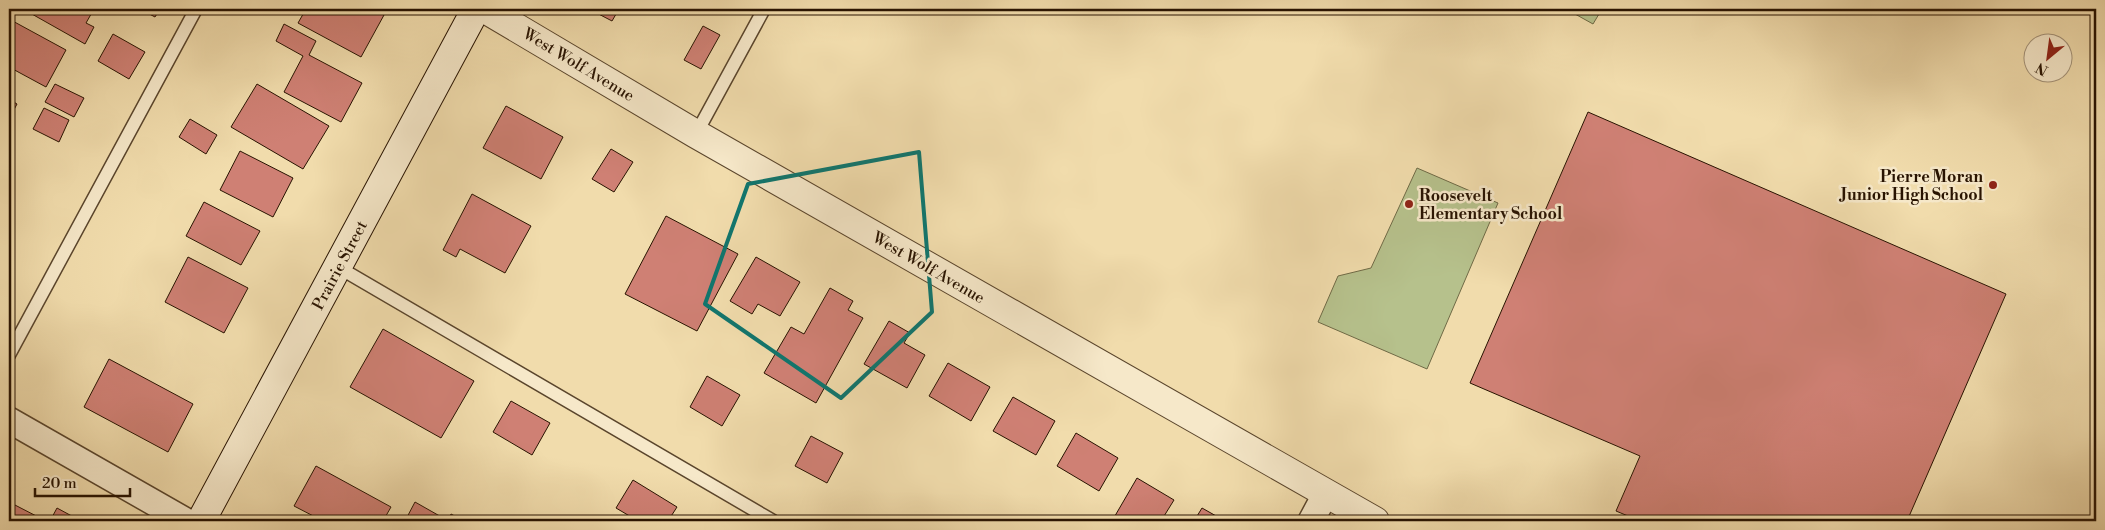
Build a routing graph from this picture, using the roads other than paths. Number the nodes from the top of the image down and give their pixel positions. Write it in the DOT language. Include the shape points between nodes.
graph roads {
  1 [pos="196,9"];
  2 [pos="476,9"];
  3 [pos="485,9"];
  4 [pos="764,9"];
  5 [pos="696,134"];
  6 [pos="338,267"];
  7 [pos="9,355"];
  8 [pos="9,420"];
  9 [pos="1326,493"];
  10 [pos="186,521"];
  11 [pos="201,521"];
  12 [pos="773,521"];
  13 [pos="1312,521"];
  14 [pos="1375,521"];
  1 -- 7 [label="lane"];
  2 -- 6 [label="street, Prairie Street"];
  3 -- 5 [label="street, West Wolf Avenue"];
  4 -- 5 [label="lane"];
  5 -- 9 [label="street, West Wolf Avenue"];
  6 -- 11 [label="street, Prairie Street"];
  6 -- 12 [label="lane"];
  8 -- 10 [label="street"];
  9 -- 13 [label="street"];
  9 -- 14 [label="street, West Wolf Avenue"];
}
